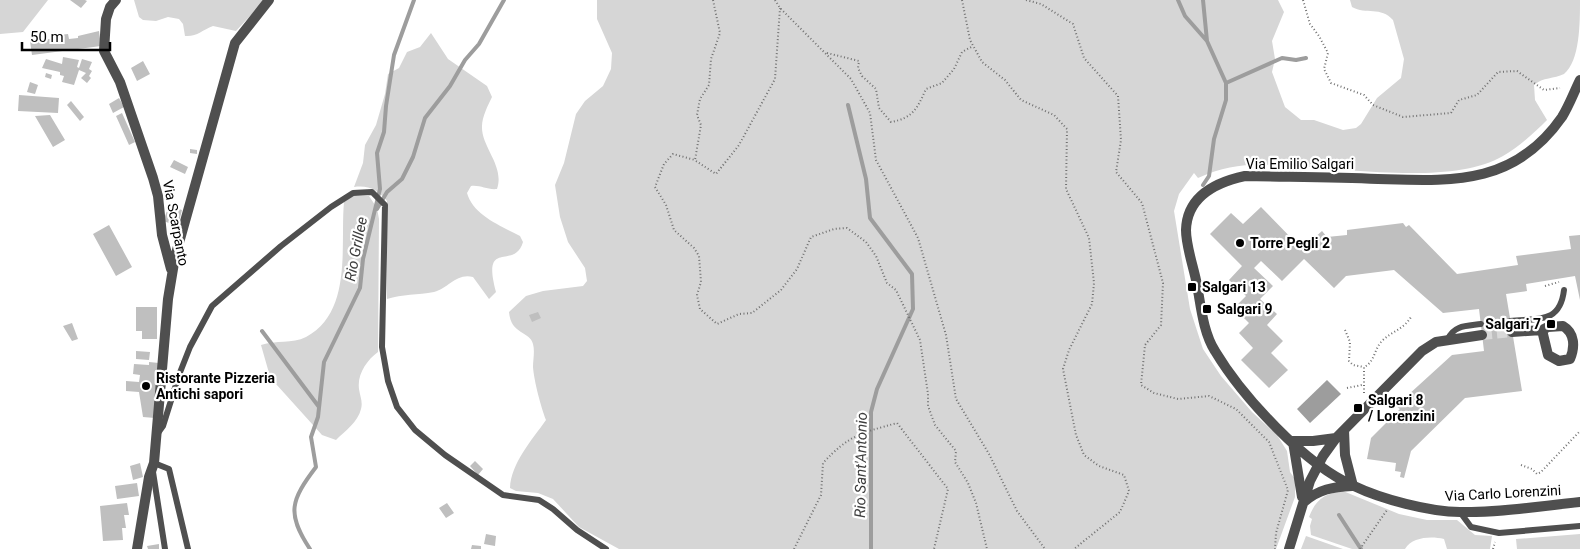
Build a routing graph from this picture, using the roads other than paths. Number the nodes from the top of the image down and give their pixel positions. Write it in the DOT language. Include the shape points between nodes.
graph roads {
  1 [pos="116,0"];
  2 [pos="269,0"];
  3 [pos="1580,80"];
  4 [pos="172,275"];
  5 [pos="1564,290"];
  6 [pos="1511,326"];
  7 [pos="1482,329"];
  8 [pos="1542,330"];
  9 [pos="1340,434"];
  10 [pos="156,436"];
  11 [pos="1292,441"];
  12 [pos="153,465"];
  13 [pos="1318,465"];
  14 [pos="1353,486"];
  15 [pos="1580,502"];
  16 [pos="1303,503"];
  17 [pos="1460,512"];
  18 [pos="1580,526"];
  19 [pos="137,549"];
  20 [pos="165,549"];
  21 [pos="188,549"];
  22 [pos="606,549"];
  23 [pos="1289,549"];
  1 -- 4 [label="street, Via Scarpanto" via="106,19 104,51 120,82 153,178"];
  2 -- 4 [label="street" via="235,43"];
  3 -- 11 [label="street, Via Emilio Salgari" via="1563,116 1546,138 1514,162 1478,177 1443,180 1245,176 1209,189 1194,203 1186,229 1204,322 1213,348 1231,376 1263,414"];
  4 -- 10 [label="street, Via Scarpanto"];
  5 -- 6 [label="lane" via="1555,314"];
  6 -- 8 [label="street"];
  7 -- 9 [label="street" via="1436,342 1422,351"];
  9 -- 11 [label="street" via="1313,442"];
  9 -- 13 [label="street"];
  9 -- 14 [label="street"];
  10 -- 12 [label="street, Via Scarpanto"];
  10 -- 22 [label="lane" via="163,426 190,347 212,306 331,207 353,193 372,192 385,205 382,347 397,407 415,430 445,455 503,495 538,500"];
  11 -- 13 [label="street, Via Emilio Salgari"];
  11 -- 16 [label="street"];
  12 -- 19 [label="street, Via Scarpanto"];
  12 -- 20 [label="lane"];
  12 -- 21 [label="lane" via="170,469"];
  13 -- 14 [label="street, Via Carlo Lorenzini"];
  13 -- 16 [label="street"];
  14 -- 16 [label="street" via="1324,489 1313,493"];
  14 -- 17 [label="street, Via Carlo Lorenzini" via="1436,511"];
  15 -- 17 [label="street, Via Carlo Lorenzini"];
  16 -- 23 [label="street"];
  17 -- 18 [label="lane" via="1470,527 1499,533"];
}
